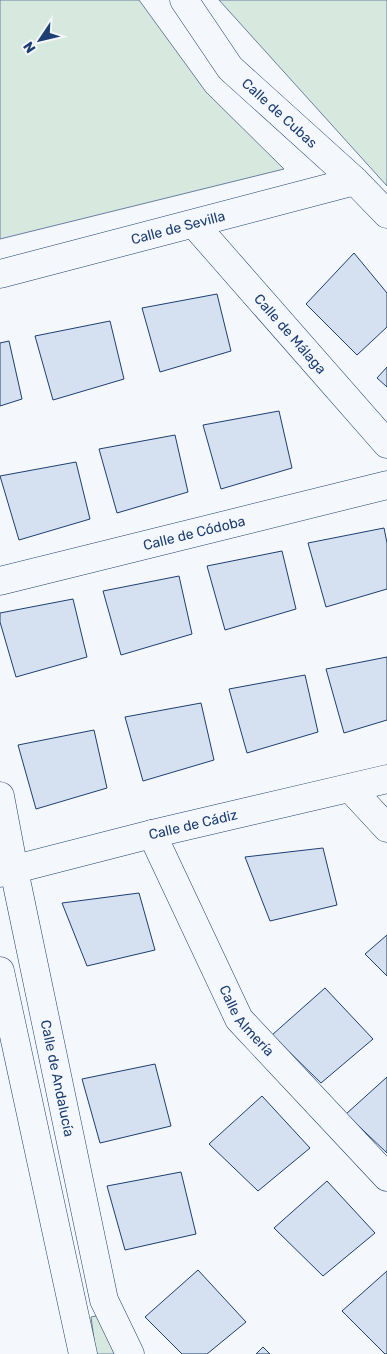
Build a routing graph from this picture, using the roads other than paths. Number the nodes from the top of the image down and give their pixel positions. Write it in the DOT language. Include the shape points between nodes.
graph roads {
  1 [pos="184,0"];
  2 [pos="355,181"];
  3 [pos="387,214"];
  4 [pos="194,224"];
  5 [pos="0,274"];
  6 [pos="387,444"];
  7 [pos="387,484"];
  8 [pos="0,580"];
  9 [pos="387,779"];
  10 [pos="350,788"];
  11 [pos="0,796"];
  12 [pos="387,828"];
  13 [pos="152,834"];
  14 [pos="7,871"];
  15 [pos="0,971"];
  16 [pos="387,1176"];
  17 [pos="83,1354"];
  18 [pos="130,1354"];
  1 -- 2 [label="street, Calle de Cubas" via="230,68"];
  2 -- 3 [label="street, Calle de Cubas"];
  2 -- 4 [label="street, Calle de Sevilla"];
  4 -- 5 [label="street, Calle de Sevilla"];
  4 -- 6 [label="street, Calle de Málaga"];
  7 -- 8 [label="street, Calle de Códoba"];
  9 -- 10 [label="street, Calle de Cádiz"];
  10 -- 12 [label="street"];
  10 -- 13 [label="street, Calle de Cádiz"];
  11 -- 14 [label="street, Calle de Andalucía"];
  13 -- 14 [label="street, Calle de Cádiz"];
  13 -- 16 [label="street, Calle Almería" via="239,1019"];
  14 -- 18 [label="street, Calle de Andalucía" via="104,1300"];
  15 -- 17 [label="street"];
}
